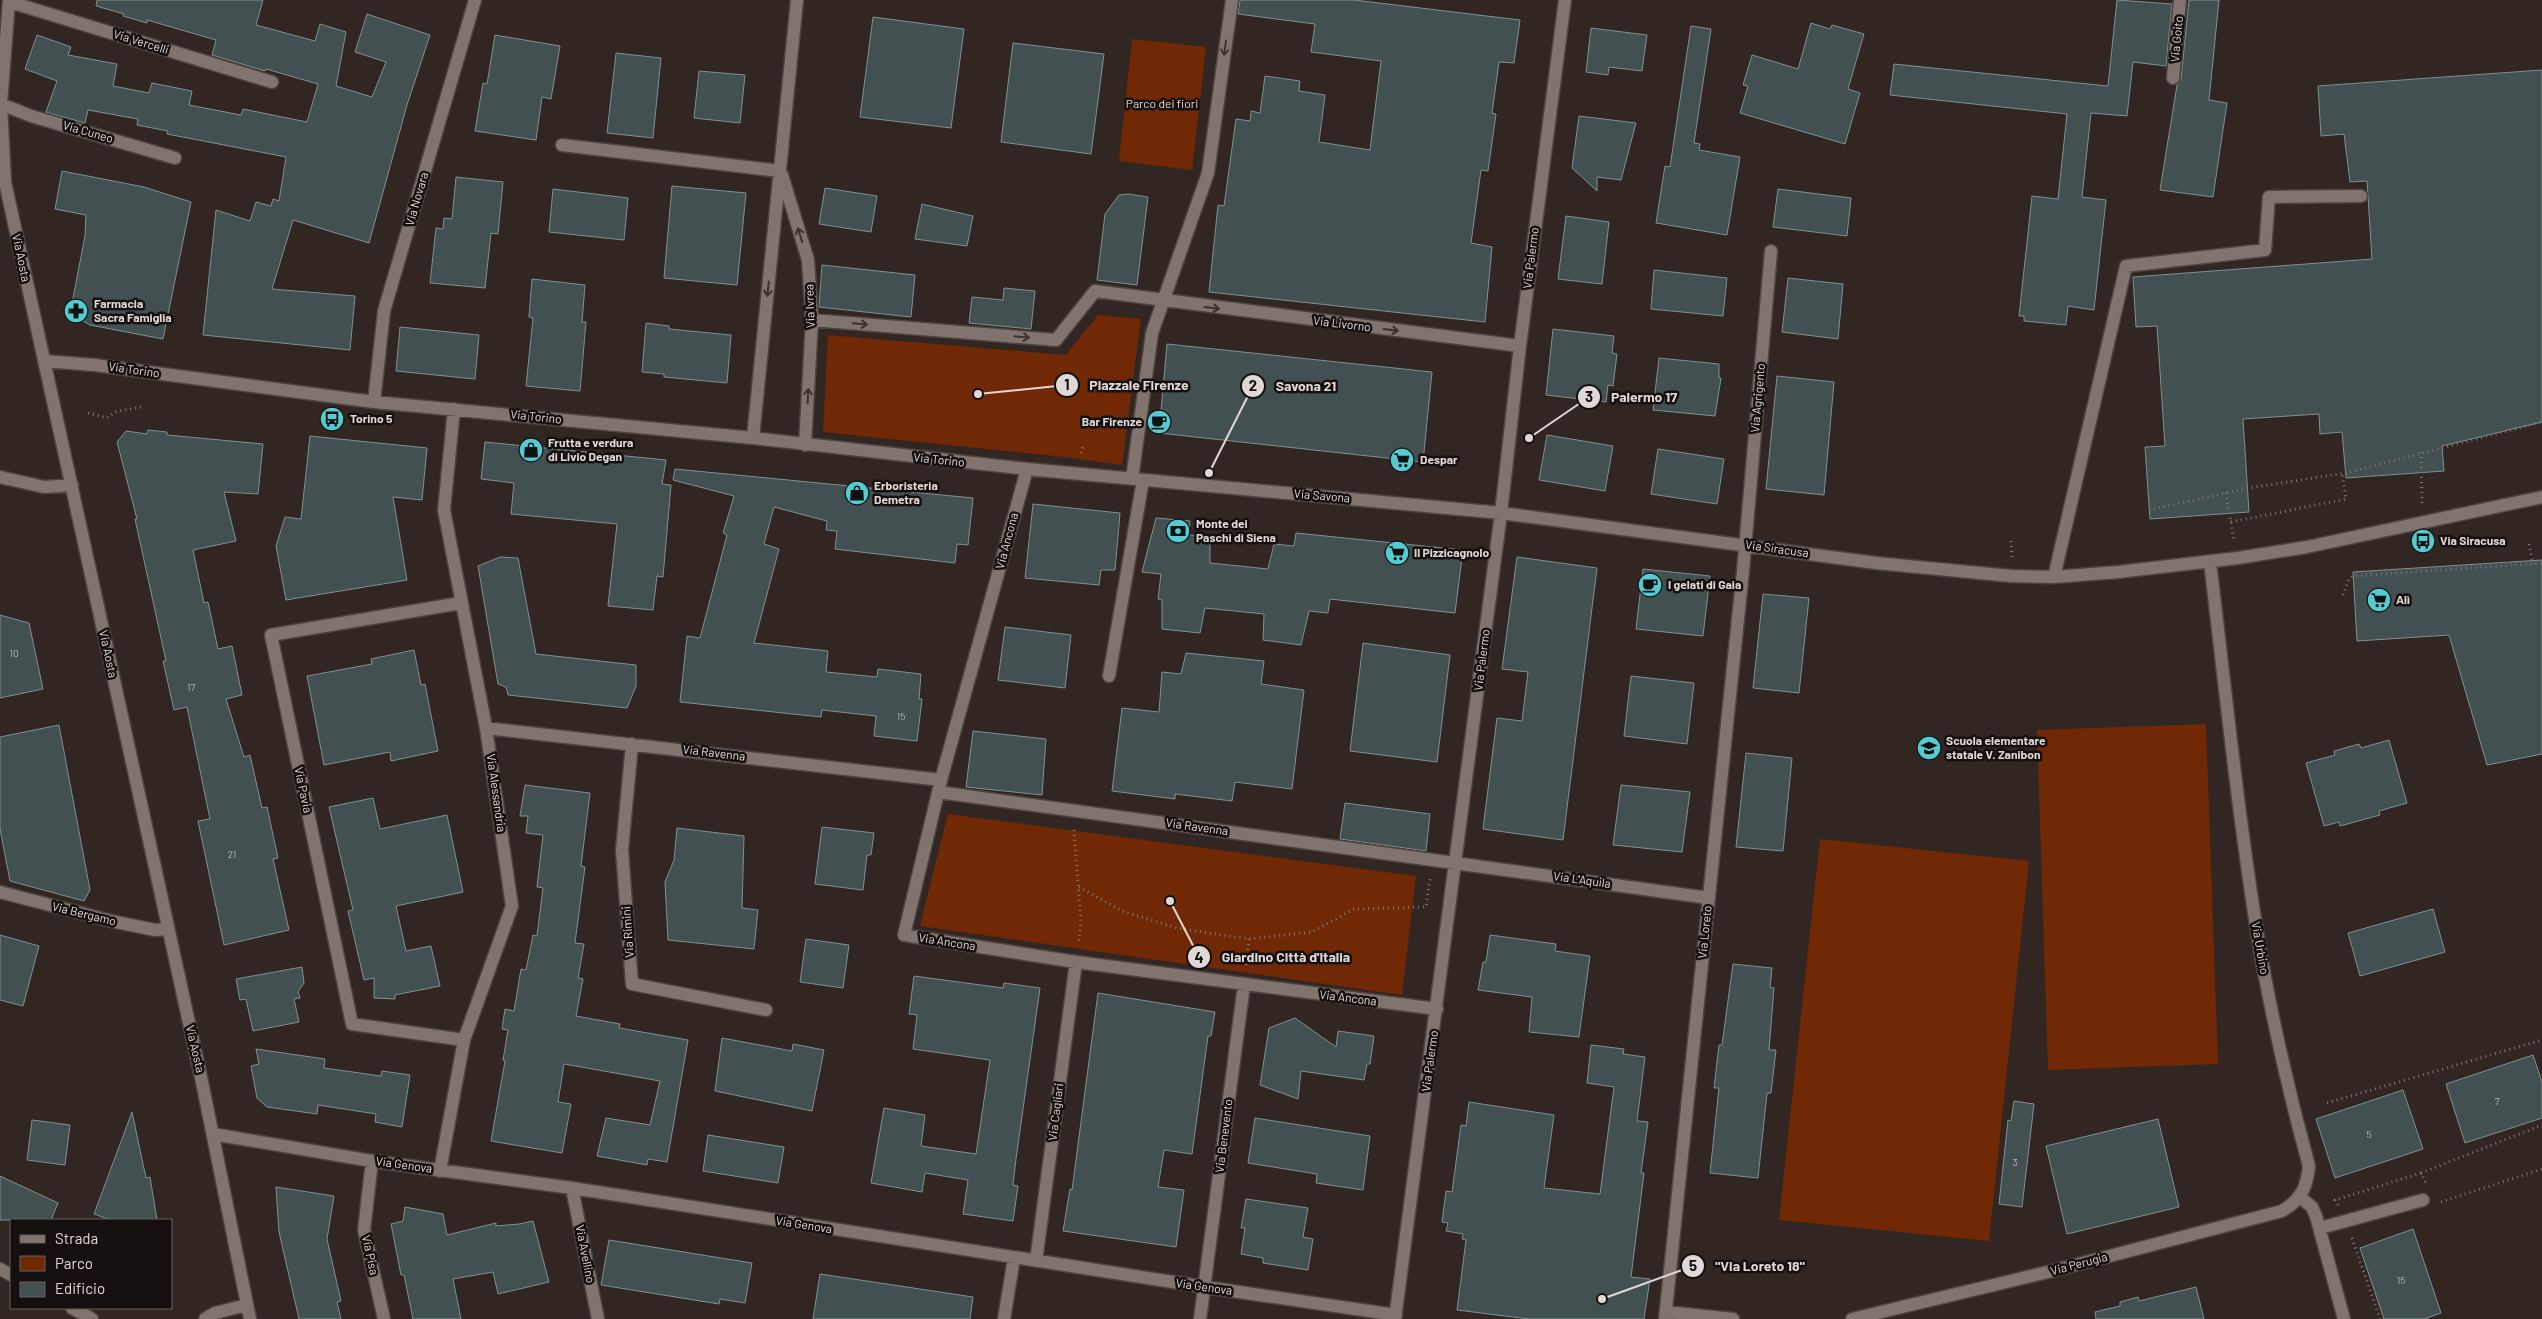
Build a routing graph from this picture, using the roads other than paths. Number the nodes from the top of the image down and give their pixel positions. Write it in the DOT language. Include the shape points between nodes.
graph roads {
  1 [pos="475,0"];
  2 [pos="797,0"];
  3 [pos="1232,0"];
  4 [pos="1565,0"];
  5 [pos="2180,0"];
  6 [pos="10,1"];
  7 [pos="2173,78"];
  8 [pos="272,82"];
  9 [pos="1,104"];
  10 [pos="562,145"];
  11 [pos="175,158"];
  12 [pos="780,171"];
  13 [pos="2361,196"];
  14 [pos="1771,251"];
  15 [pos="1164,302"];
  16 [pos="812,320"];
  17 [pos="1520,346"];
  18 [pos="45,361"];
  19 [pos="374,402"];
  20 [pos="454,409"];
  21 [pos="753,438"];
  22 [pos="805,445"];
  23 [pos="1027,470"];
  24 [pos="0,477"];
  25 [pos="1137,480"];
  26 [pos="72,486"];
  27 [pos="2542,497"];
  28 [pos="1501,513"];
  29 [pos="1745,545"];
  30 [pos="2210,562"];
  31 [pos="2054,577"];
  32 [pos="461,603"];
  33 [pos="1110,676"];
  34 [pos="486,728"];
  35 [pos="632,744"];
  36 [pos="940,786"];
  37 [pos="1456,863"];
  38 [pos="0,892"];
  39 [pos="1709,898"];
  40 [pos="168,929"];
  41 [pos="1076,962"];
  42 [pos="1244,985"];
  43 [pos="766,1010"];
  44 [pos="1437,1010"];
  45 [pos="464,1040"];
  46 [pos="213,1134"];
  47 [pos="372,1161"];
  48 [pos="440,1171"];
  49 [pos="572,1188"];
  50 [pos="2300,1198"];
  51 [pos="2423,1200"];
  52 [pos="2320,1228"];
  53 [pos="1014,1258"];
  54 [pos="1036,1261"];
  55 [pos="1205,1287"];
  56 [pos="247,1305"];
  57 [pos="74,1309"];
  58 [pos="1666,1316"];
  59 [pos="1396,1317"];
  60 [pos="92,1319"];
  61 [pos="204,1319"];
  62 [pos="250,1319"];
  63 [pos="384,1319"];
  64 [pos="598,1319"];
  65 [pos="1004,1319"];
  66 [pos="1200,1319"];
  67 [pos="1733,1319"];
  68 [pos="1852,1319"];
  69 [pos="2344,1319"];
  1 -- 19 [label="street, Via Novara" via="384,311"];
  2 -- 12 [label="street, Via Ivrea"];
  3 -- 15 [label="street, one-way" via="1208,173"];
  4 -- 17 [label="street, Via Palermo"];
  5 -- 7 [label="street, Via Goito"];
  6 -- 8 [label="street, Via Vercelli"];
  6 -- 9 [label="street, Via Aosta"];
  9 -- 11 [label="street, Via Cuneo" via="31,116"];
  9 -- 18 [label="street, Via Aosta" via="5,182"];
  10 -- 12 [label="street"];
  16 -- 12 [label="street, Via Ivrea, one-way" via="808,260"];
  12 -- 21 [label="street, Via Ivrea, one-way"];
  13 -- 31 [label="street" via="2269,197 2265,250 2126,266"];
  14 -- 29 [label="street, Via Agrigento"];
  16 -- 15 [label="street, Via Livorno, one-way" via="1056,340 1095,291"];
  15 -- 17 [label="street, Via Livorno, one-way"];
  15 -- 25 [label="street" via="1152,334"];
  22 -- 16 [label="street, Via Ivrea, one-way"];
  17 -- 28 [label="street, Via Palermo"];
  18 -- 19 [label="street, Via Torino"];
  18 -- 26 [label="street, Via Aosta"];
  19 -- 20 [label="street, Via Torino"];
  20 -- 21 [label="street, Via Torino"];
  20 -- 32 [label="street, Via Alessandria" via="444,510"];
  21 -- 22 [label="street, Via Torino"];
  22 -- 23 [label="street, Via Torino"];
  23 -- 25 [label="street, Via Savona"];
  23 -- 36 [label="street, Via Ancona"];
  24 -- 26 [label="street" via="44,487"];
  25 -- 28 [label="street, Via Savona"];
  25 -- 33 [label="street"];
  26 -- 40 [label="street, Via Aosta"];
  27 -- 30 [label="street, Via Siracusa" via="2307,547"];
  28 -- 29 [label="street, Via Siracusa"];
  28 -- 37 [label="street, Via Palermo"];
  29 -- 31 [label="street, Via Siracusa" via="1966,573"];
  29 -- 39 [label="street, Via Loreto"];
  30 -- 31 [label="street, Via Siracusa"];
  30 -- 50 [label="street, Via Urbino" via="2229,731 2261,956 2309,1166 2307,1183"];
  32 -- 34 [label="street, Via Alessandria"];
  32 -- 45 [label="street, Via Pavia" via="271,635 352,1024"];
  34 -- 35 [label="street, Via Ravenna"];
  34 -- 45 [label="street, Via Alessandria" via="512,906"];
  35 -- 36 [label="street, Via Ravenna"];
  35 -- 43 [label="street, Via Rimini" via="622,850 632,984"];
  36 -- 37 [label="street, Via Ravenna"];
  36 -- 41 [label="street, Via Ancona" via="904,935"];
  37 -- 39 [label="street, Via L'Aquila"];
  37 -- 44 [label="street, Via Palermo"];
  38 -- 40 [label="street, Via Bergamo" via="111,921 155,930"];
  39 -- 58 [label="street, Via Loreto"];
  40 -- 46 [label="street, Via Aosta"];
  41 -- 42 [label="street, Via Ancona"];
  41 -- 54 [label="street, Via Cagliari"];
  42 -- 44 [label="street, Via Ancona"];
  42 -- 55 [label="street, Via Benevento"];
  44 -- 59 [label="street, Via Palermo"];
  45 -- 48 [label="street, Via Alessandria"];
  46 -- 47 [label="street, Via Genova"];
  46 -- 56 [label="street, Via Aosta"];
  47 -- 48 [label="street, Via Genova"];
  47 -- 63 [label="street, Via Pisa" via="364,1230"];
  48 -- 49 [label="street, Via Genova"];
  49 -- 53 [label="street, Via Genova"];
  49 -- 64 [label="street, Via Avellino"];
  50 -- 52 [label="street" via="2312,1207"];
  50 -- 68 [label="street, Via Perugia" via="2282,1211"];
  51 -- 52 [label="street"];
  52 -- 69 [label="street"];
  53 -- 54 [label="street, Via Genova"];
  53 -- 65 [label="street"];
  54 -- 55 [label="street, Via Genova"];
  55 -- 59 [label="street, Via Genova"];
  55 -- 66 [label="street"];
  56 -- 61 [label="street"];
  56 -- 62 [label="street, Via Aosta"];
  57 -- 60 [label="street"];
  58 -- 67 [label="street"];
}
